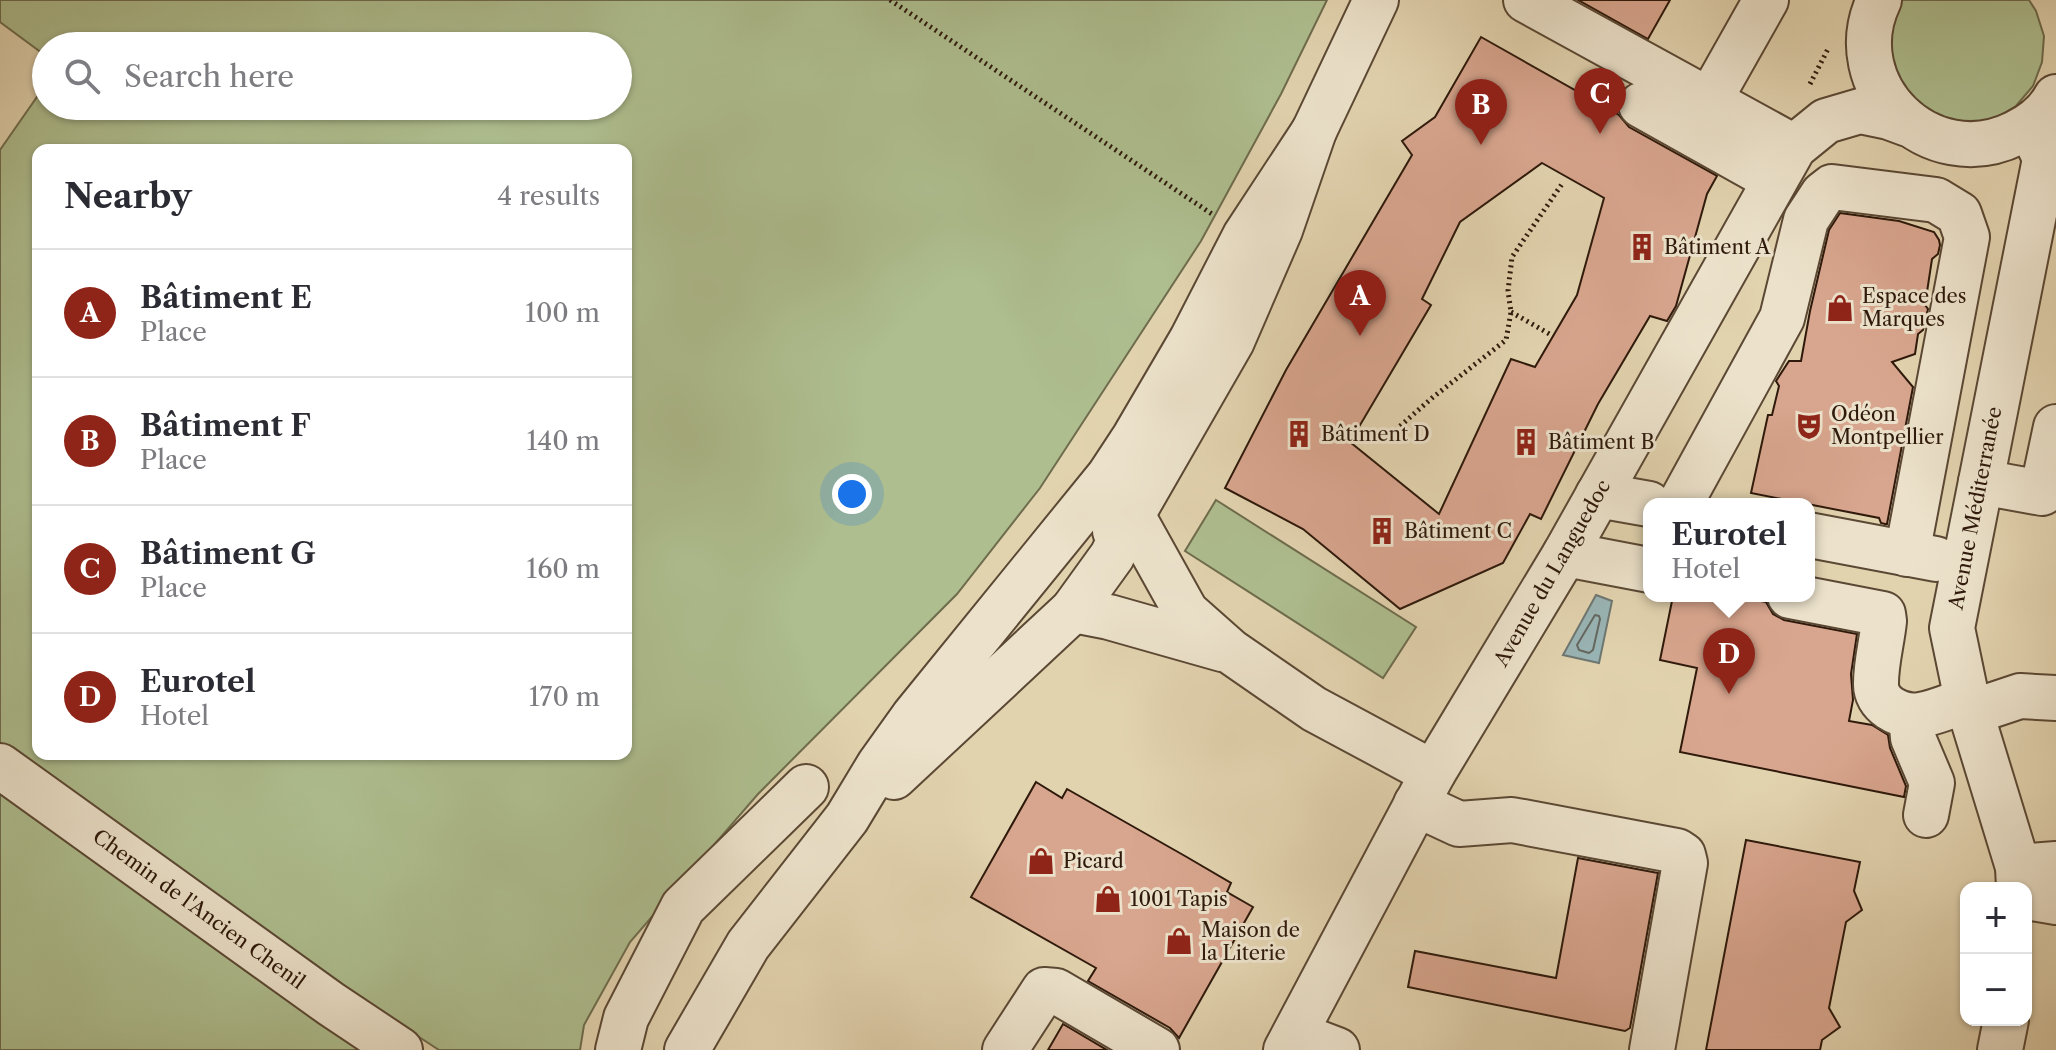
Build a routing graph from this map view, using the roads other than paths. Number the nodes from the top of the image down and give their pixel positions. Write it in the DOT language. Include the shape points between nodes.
graph roads {
  1 [pos="1376,0"];
  2 [pos="1526,0"];
  3 [pos="1766,0"];
  4 [pos="1876,7"];
  5 [pos="1709,101"];
  6 [pos="1641,105"];
  7 [pos="1908,124"];
  8 [pos="1314,131"];
  9 [pos="2047,134"];
  10 [pos="1785,164"];
  11 [pos="1192,339"];
  12 [pos="2056,427"];
  13 [pos="1981,482"];
  14 [pos="1598,495"];
  15 [pos="2049,495"];
  16 [pos="1683,498"];
  17 [pos="1643,503"];
  18 [pos="1132,515"];
  19 [pos="1815,536"];
  20 [pos="1094,549"];
  21 [pos="1565,554"];
  22 [pos="1907,554"];
  23 [pos="1964,564"];
  24 [pos="1643,569"];
  25 [pos="1029,576"];
  26 [pos="1815,601"];
  27 [pos="1073,610"];
  28 [pos="1230,651"];
  29 [pos="2056,698"];
  30 [pos="1969,706"];
  31 [pos="1911,716"];
  32 [pos="0,766"];
  33 [pos="806,787"];
  34 [pos="1424,789"];
  35 [pos="1926,815"];
  36 [pos="847,818"];
  37 [pos="2030,879"];
  38 [pos="2056,902"];
  39 [pos="2005,1026"];
  40 [pos="1291,1042"];
  41 [pos="400,1050"];
  42 [pos="618,1050"];
  43 [pos="687,1050"];
  44 [pos="1005,1050"];
  45 [pos="1157,1050"];
  46 [pos="1337,1050"];
  47 [pos="1652,1050"];
  48 [pos="2000,1050"];
  1 -- 8 [label="street"];
  2 -- 5 [label="street"];
  3 -- 5 [label="street"];
  4 -- 7 [label="street" via="1869,41 1872,71 1886,100"];
  5 -- 10 [label="street"];
  6 -- 10 [label="street"];
  7 -- 9 [label="street, Avenue du Languedoc" via="1937,140 1969,145"];
  7 -- 10 [label="street, Avenue du Languedoc" via="1860,111 1826,121"];
  8 -- 11 [label="street" via="1245,236"];
  8 -- 18 [label="street" via="1280,230 1232,341"];
  9 -- 13 [label="street, Avenue Méditerranée"];
  10 -- 14 [label="street, Avenue du Languedoc"];
  11 -- 20 [label="street" via="1178,395 1108,503"];
  11 -- 25 [label="street" via="1109,476"];
  12 -- 15 [label="street"];
  13 -- 15 [label="street"];
  13 -- 23 [label="street, Avenue Méditerranée"];
  14 -- 17 [label="street"];
  14 -- 21 [label="street, Avenue du Languedoc"];
  16 -- 22 [label="street" via="1782,318 1806,220 1823,194 1832,187 1936,200 1959,214 1967,237"];
  18 -- 20 [label="street"];
  18 -- 27 [label="street" via="1112,556"];
  18 -- 28 [label="street" via="1186,612"];
  19 -- 22 [label="street"];
  20 -- 25 [label="street"];
  20 -- 27 [label="street"];
  21 -- 24 [label="street"];
  21 -- 34 [label="street, Avenue du Languedoc"];
  22 -- 23 [label="street"];
  23 -- 30 [label="street, Avenue Méditerranée" via="1952,628"];
  25 -- 36 [label="street" via="914,716"];
  26 -- 31 [label="street" via="1883,614 1878,698 1887,708"];
  27 -- 28 [label="street"];
  27 -- 36 [label="street"];
  28 -- 34 [label="street"];
  29 -- 30 [label="street" via="2020,696"];
  30 -- 31 [label="street"];
  30 -- 37 [label="street, Avenue Méditerranée"];
  31 -- 35 [label="street" via="1913,738 1932,783"];
  32 -- 41 [label="street, Chemin de l'Ancien Chenil"];
  33 -- 42 [label="street" via="683,907 626,1018"];
  34 -- 40 [label="street, Avenue du Languedoc"];
  34 -- 47 [label="street" via="1459,824 1512,820 1683,855"];
  36 -- 43 [label="street" via="748,945"];
  37 -- 38 [label="street"];
  39 -- 48 [label="street"];
  40 -- 46 [label="street"];
  44 -- 45 [label="street" via="1044,990 1056,991"];
}
